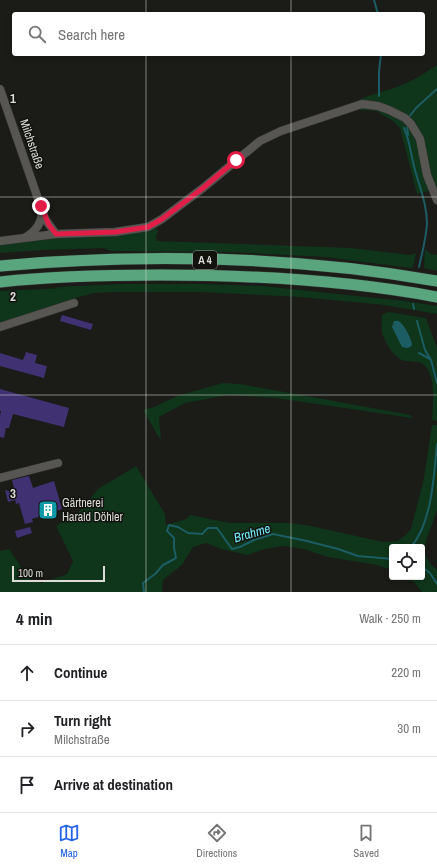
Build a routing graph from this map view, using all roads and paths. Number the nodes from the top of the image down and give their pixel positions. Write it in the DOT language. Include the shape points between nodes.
graph roads {
  1 [pos="0,89"];
  2 [pos="437,200"];
  3 [pos="41,206"];
  4 [pos="56,234"];
  5 [pos="24,238"];
  6 [pos="0,241"];
  7 [pos="0,266"];
  8 [pos="437,281"];
  9 [pos="0,282"];
  10 [pos="437,297"];
  11 [pos="74,303"];
  12 [pos="0,327"];
  13 [pos="58,463"];
  14 [pos="0,478"];
  1 -- 3 [label="street, Milchstraße"];
  2 -- 4 [label="street" via="427,175 420,139 411,124 389,110 362,104 260,140 197,193 148,227 115,232"];
  3 -- 4 [label="street, Milchstraße"];
  3 -- 5 [label="street, Milchstraße" via="42,218 38,226"];
  4 -- 5 [label="street"];
  5 -- 6 [label="street"];
  7 -- 8 [label="highway, A 4" via="78,261 190,259 315,265"];
  9 -- 10 [label="highway, A 4" via="32,278 216,275 295,279"];
  11 -- 12 [label="street"];
  13 -- 14 [label="street"];
}
